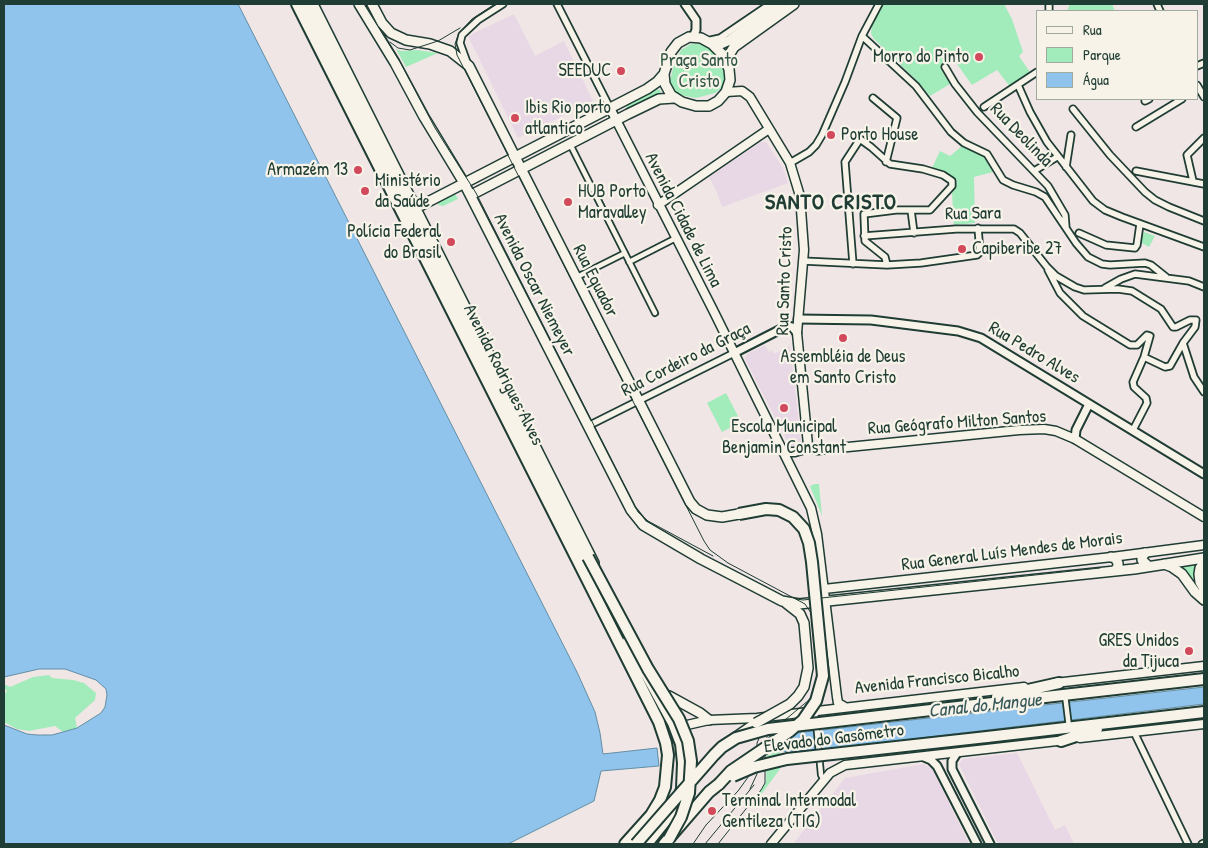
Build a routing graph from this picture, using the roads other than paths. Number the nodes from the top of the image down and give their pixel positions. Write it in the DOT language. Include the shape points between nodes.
graph roads {
  1 [pos="297,4"];
  2 [pos="306,4"];
  3 [pos="313,4"];
  4 [pos="359,4"];
  5 [pos="372,4"];
  6 [pos="502,4"];
  7 [pos="557,4"];
  8 [pos="685,4"];
  9 [pos="770,4"];
  10 [pos="780,4"];
  11 [pos="794,4"];
  12 [pos="879,4"];
  13 [pos="862,36"];
  14 [pos="693,37"];
  15 [pos="708,42"];
  16 [pos="469,66"];
  17 [pos="945,67"];
  18 [pos="729,69"];
  19 [pos="1036,73"];
  20 [pos="664,74"];
  21 [pos="344,78"];
  22 [pos="354,85"];
  23 [pos="1018,85"];
  24 [pos="726,92"];
  25 [pos="674,98"];
  26 [pos="872,98"];
  27 [pos="1180,100"];
  28 [pos="984,107"];
  29 [pos="610,108"];
  30 [pos="1073,109"];
  31 [pos="616,120"];
  32 [pos="1136,127"];
  33 [pos="769,129"];
  34 [pos="1070,135"];
  35 [pos="1204,138"];
  36 [pos="570,144"];
  37 [pos="515,156"];
  38 [pos="1057,157"];
  39 [pos="886,162"];
  40 [pos="790,163"];
  41 [pos="1066,167"];
  42 [pos="521,169"];
  43 [pos="1034,171"];
  44 [pos="1193,181"];
  45 [pos="464,183"];
  46 [pos="1204,184"];
  47 [pos="1145,192"];
  48 [pos="471,195"];
  49 [pos="412,200"];
  50 [pos="658,205"];
  51 [pos="911,210"];
  52 [pos="1204,221"];
  53 [pos="1140,224"];
  54 [pos="1066,227"];
  55 [pos="978,228"];
  56 [pos="914,232"];
  57 [pos="1079,233"];
  58 [pos="864,236"];
  59 [pos="676,238"];
  60 [pos="1204,246"];
  61 [pos="625,253"];
  62 [pos="803,261"];
  63 [pos="630,262"];
  64 [pos="853,264"];
  65 [pos="887,264"];
  66 [pos="1047,267"];
  67 [pos="575,277"];
  68 [pos="1166,277"];
  69 [pos="1204,287"];
  70 [pos="1103,289"];
  71 [pos="655,313"];
  72 [pos="798,319"];
  73 [pos="797,333"];
  74 [pos="1183,343"];
  75 [pos="734,353"];
  76 [pos="1144,357"];
  77 [pos="1204,392"];
  78 [pos="638,401"];
  79 [pos="1089,404"];
  80 [pos="588,426"];
  81 [pos="1133,430"];
  82 [pos="1074,439"];
  83 [pos="808,445"];
  84 [pos="782,450"];
  85 [pos="1204,474"];
  86 [pos="739,514"];
  87 [pos="1204,517"];
  88 [pos="568,523"];
  89 [pos="1204,545"];
  90 [pos="1145,552"];
  91 [pos="1111,557"];
  92 [pos="1204,558"];
  93 [pos="1161,563"];
  94 [pos="1204,563"];
  95 [pos="1148,566"];
  96 [pos="1115,571"];
  97 [pos="824,589"];
  98 [pos="1204,589"];
  99 [pos="1204,600"];
  100 [pos="782,601"];
  101 [pos="826,602"];
  102 [pos="1204,666"];
  103 [pos="1204,679"];
  104 [pos="1059,683"];
  105 [pos="657,693"];
  106 [pos="1065,699"];
  107 [pos="972,705"];
  108 [pos="845,707"];
  109 [pos="666,709"];
  110 [pos="815,710"];
  111 [pos="1204,712"];
  112 [pos="709,720"];
  113 [pos="1124,721"];
  114 [pos="673,723"];
  115 [pos="1069,724"];
  116 [pos="1204,724"];
  117 [pos="1134,732"];
  118 [pos="736,738"];
  119 [pos="1061,741"];
  120 [pos="957,753"];
  121 [pos="924,757"];
  122 [pos="952,769"];
  123 [pos="941,773"];
  124 [pos="824,780"];
  125 [pos="719,784"];
  126 [pos="644,823"];
  127 [pos="666,842"];
  128 [pos="619,844"];
  129 [pos="625,844"];
  130 [pos="636,844"];
  131 [pos="647,844"];
  132 [pos="772,844"];
  133 [pos="976,844"];
  134 [pos="990,844"];
  135 [pos="1188,844"];
  1 -- 126 [label="highway, Avenida Rodrigues Alves" via="658,718 667,746 668,765 664,793"];
  2 -- 21 [label="highway, Avenida Rodrigues Alves"];
  3 -- 22 [label="main road, Avenida Rodrigues Alves"];
  4 -- 45 [label="main road, Avenida Oscar Niemeyer"];
  5 -- 16 [label="main road, Rua Equador" via="391,33 406,40 450,50"];
  6 -- 16 [label="street" via="462,35 460,43"];
  7 -- 29 [label="street, Avenida Cidade de Lima"];
  8 -- 14 [label="street" via="696,20"];
  9 -- 15 [label="street" via="720,38"];
  10 -- 15 [label="main road" via="730,40 722,44"];
  11 -- 18 [label="main road" via="734,47 729,55"];
  12 -- 13 [label="street"];
  13 -- 40 [label="street" via="822,135 809,152"];
  13 -- 54 [label="street" via="916,86 951,132 986,154 1007,183 1046,197"];
  14 -- 15 [label="main road"];
  14 -- 20 [label="main road" via="680,41 674,47"];
  15 -- 18 [label="main road" via="722,54"];
  16 -- 37 [label="main road, Rua Equador"];
  17 -- 43 [label="street, Rua Deolinda" via="966,99"];
  18 -- 24 [label="main road"];
  19 -- 23 [label="street"];
  20 -- 25 [label="main road" via="666,87"];
  20 -- 29 [label="main road" via="654,85"];
  21 -- 22 [label="main road"];
  21 -- 88 [label="highway, Avenida Rodrigues Alves"];
  22 -- 49 [label="main road, Avenida Rodrigues Alves"];
  23 -- 28 [label="street"];
  23 -- 38 [label="street"];
  24 -- 25 [label="main road" via="718,101 706,106 689,105"];
  24 -- 33 [label="main road, Rua Santo Cristo" via="740,90 747,93"];
  25 -- 31 [label="main road" via="658,99"];
  26 -- 39 [label="street" via="897,118"];
  27 -- 32 [label="street"];
  29 -- 31 [label="main road, Avenida Cidade de Lima"];
  29 -- 37 [label="main road"];
  30 -- 47 [label="street"];
  31 -- 36 [label="main road"];
  31 -- 50 [label="main road, Avenida Cidade de Lima"];
  33 -- 40 [label="main road, Rua Santo Cristo"];
  33 -- 50 [label="main road"];
  34 -- 41 [label="street"];
  35 -- 44 [label="street" via="1187,154"];
  36 -- 42 [label="main road"];
  36 -- 61 [label="street"];
  37 -- 42 [label="main road, Rua Equador"];
  37 -- 45 [label="main road"];
  38 -- 41 [label="street"];
  38 -- 43 [label="street"];
  39 -- 51 [label="street" via="943,175 952,181 952,186 932,209"];
  39 -- 64 [label="street" via="860,138 845,162"];
  40 -- 62 [label="main road, Rua Santo Cristo" via="801,208"];
  41 -- 53 [label="street" via="1099,206"];
  42 -- 48 [label="main road"];
  42 -- 67 [label="main road, Rua Equador"];
  43 -- 54 [label="street, Rua Deolinda" via="1048,186 1067,217"];
  44 -- 46 [label="street"];
  44 -- 47 [label="street" via="1136,171"];
  45 -- 48 [label="main road, Avenida Oscar Niemeyer"];
  45 -- 49 [label="main road" via="422,205"];
  47 -- 52 [label="street" via="1169,207"];
  48 -- 80 [label="main road, Avenida Oscar Niemeyer"];
  49 -- 105 [label="main road, Avenida Rodrigues Alves"];
  50 -- 59 [label="main road, Avenida Cidade de Lima"];
  51 -- 56 [label="street"];
  51 -- 58 [label="street" via="864,213"];
  53 -- 57 [label="street" via="1135,248 1106,245"];
  53 -- 60 [label="street"];
  54 -- 68 [label="street" via="1080,248 1095,261 1110,265 1151,265"];
  55 -- 56 [label="street, Rua Sara"];
  55 -- 65 [label="street" via="978,255"];
  55 -- 66 [label="street, Rua Sara" via="1017,231"];
  56 -- 58 [label="street, Rua Sara"];
  58 -- 65 [label="street" via="866,243 886,258"];
  59 -- 63 [label="street"];
  59 -- 75 [label="main road, Avenida Cidade de Lima"];
  61 -- 63 [label="street"];
  61 -- 67 [label="street"];
  62 -- 64 [label="street"];
  62 -- 72 [label="main road, Rua Santo Cristo"];
  63 -- 71 [label="street"];
  64 -- 65 [label="street"];
  66 -- 70 [label="street, Rua Sara" via="1075,287"];
  66 -- 76 [label="street" via="1060,293 1083,316 1130,345 1137,345 1147,335 1150,336"];
  67 -- 78 [label="main road, Rua Equador"];
  68 -- 69 [label="street, Rua Sara"];
  68 -- 70 [label="street, Rua Sara" via="1135,274"];
  70 -- 74 [label="street" via="1129,290 1137,294 1161,309 1173,327 1196,320 1195,327"];
  72 -- 73 [label="main road, Rua Santo Cristo"];
  72 -- 79 [label="street, Rua Pedro Alves" via="870,320 971,334"];
  73 -- 75 [label="street, Rua Cordeiro da Graça" via="787,326"];
  73 -- 83 [label="main road, Rua Santo Cristo"];
  74 -- 76 [label="street" via="1170,366"];
  74 -- 77 [label="street" via="1194,376"];
  75 -- 78 [label="street, Rua Cordeiro da Graça"];
  75 -- 84 [label="main road, Avenida Cidade de Lima"];
  76 -- 81 [label="street" via="1133,384 1147,403"];
  78 -- 80 [label="street, Rua Cordeiro da Graça"];
  78 -- 86 [label="main road, Rua Equador" via="694,507 716,517"];
  79 -- 81 [label="street, Rua Pedro Alves"];
  79 -- 82 [label="street"];
  80 -- 100 [label="main road, Avenida Oscar Niemeyer" via="643,525"];
  81 -- 85 [label="street, Rua Pedro Alves"];
  82 -- 83 [label="main road, Rua Geógrafo Milton Santos" via="1056,431 1031,429 818,450"];
  82 -- 87 [label="main road, Rua Geógrafo Milton Santos"];
  83 -- 84 [label="main road, Rua Geógrafo Milton Santos" via="795,452"];
  84 -- 97 [label="main road, Avenida Cidade de Lima" via="815,520"];
  86 -- 125 [label="highway, Elevado do Gasômetro, bridge" via="779,510 793,517 804,529 812,562 823,676 816,700 803,720"];
  88 -- 109 [label="highway, Avenida Rodrigues Alves" via="634,654"];
  88 -- 127 [label="highway, bridge" via="680,721 688,741 691,761 689,793 681,817"];
  89 -- 90 [label="main road, Rua General Luís Mendes de Morais"];
  90 -- 91 [label="main road, Rua General Luís Mendes de Morais"];
  90 -- 95 [label="main road" via="1142,558"];
  91 -- 96 [label="main road" via="1118,562"];
  91 -- 97 [label="main road, Rua General Luís Mendes de Morais"];
  92 -- 93 [label="main road, Rua General Luís Mendes de Morais"];
  93 -- 95 [label="main road, Rua General Luís Mendes de Morais"];
  93 -- 99 [label="main road" via="1182,574"];
  94 -- 98 [label="main road" via="1198,574"];
  95 -- 96 [label="main road, Rua General Luís Mendes de Morais"];
  96 -- 101 [label="main road, Rua General Luís Mendes de Morais"];
  97 -- 101 [label="main road, Avenida Cidade de Lima"];
  100 -- 101 [label="main road" via="799,604"];
  100 -- 118 [label="main road, bridge" via="798,612 804,623 806,680 802,691 790,704 756,722"];
  101 -- 108 [label="main road, Avenida Cidade de Lima" via="838,703"];
  102 -- 104 [label="main road, Avenida Francisco Bicalho"];
  103 -- 106 [label="highway, Avenida Francisco Bicalho"];
  104 -- 107 [label="highway"];
  104 -- 108 [label="main road, Avenida Francisco Bicalho"];
  105 -- 109 [label="main road, Avenida Rodrigues Alves"];
  105 -- 112 [label="main road" via="700,712"];
  106 -- 107 [label="highway, Avenida Francisco Bicalho"];
  106 -- 115 [label="street"];
  107 -- 118 [label="highway, Avenida Francisco Bicalho, bridge" via="768,729"];
  108 -- 110 [label="main road, Avenida Francisco Bicalho"];
  109 -- 114 [label="highway, Avenida Rodrigues Alves"];
  110 -- 112 [label="main road, Avenida Francisco Bicalho" via="758,718"];
  110 -- 124 [label="street"];
  111 -- 113 [label="highway"];
  112 -- 114 [label="main road, Avenida Francisco Bicalho"];
  113 -- 115 [label="highway"];
  113 -- 119 [label="highway"];
  114 -- 131 [label="highway, Avenida Rodrigues Alves" via="683,763 682,788 671,814"];
  115 -- 125 [label="highway, Elevado do Gasômetro, bridge" via="987,737 771,762 740,772"];
  116 -- 117 [label="main road"];
  117 -- 119 [label="main road"];
  117 -- 135 [label="street"];
  118 -- 130 [label="highway, bridge" via="714,755"];
  119 -- 120 [label="main road"];
  120 -- 121 [label="main road"];
  120 -- 122 [label="street"];
  121 -- 123 [label="street" via="934,762"];
  121 -- 124 [label="main road" via="851,764 837,768"];
  122 -- 123 [label="street" via="945,765"];
  122 -- 134 [label="street"];
  123 -- 133 [label="street"];
  124 -- 132 [label="main road"];
  125 -- 127 [label="highway, Elevado do Gasômetro, bridge"];
  126 -- 128 [label="highway"];
  126 -- 129 [label="highway"];
}
